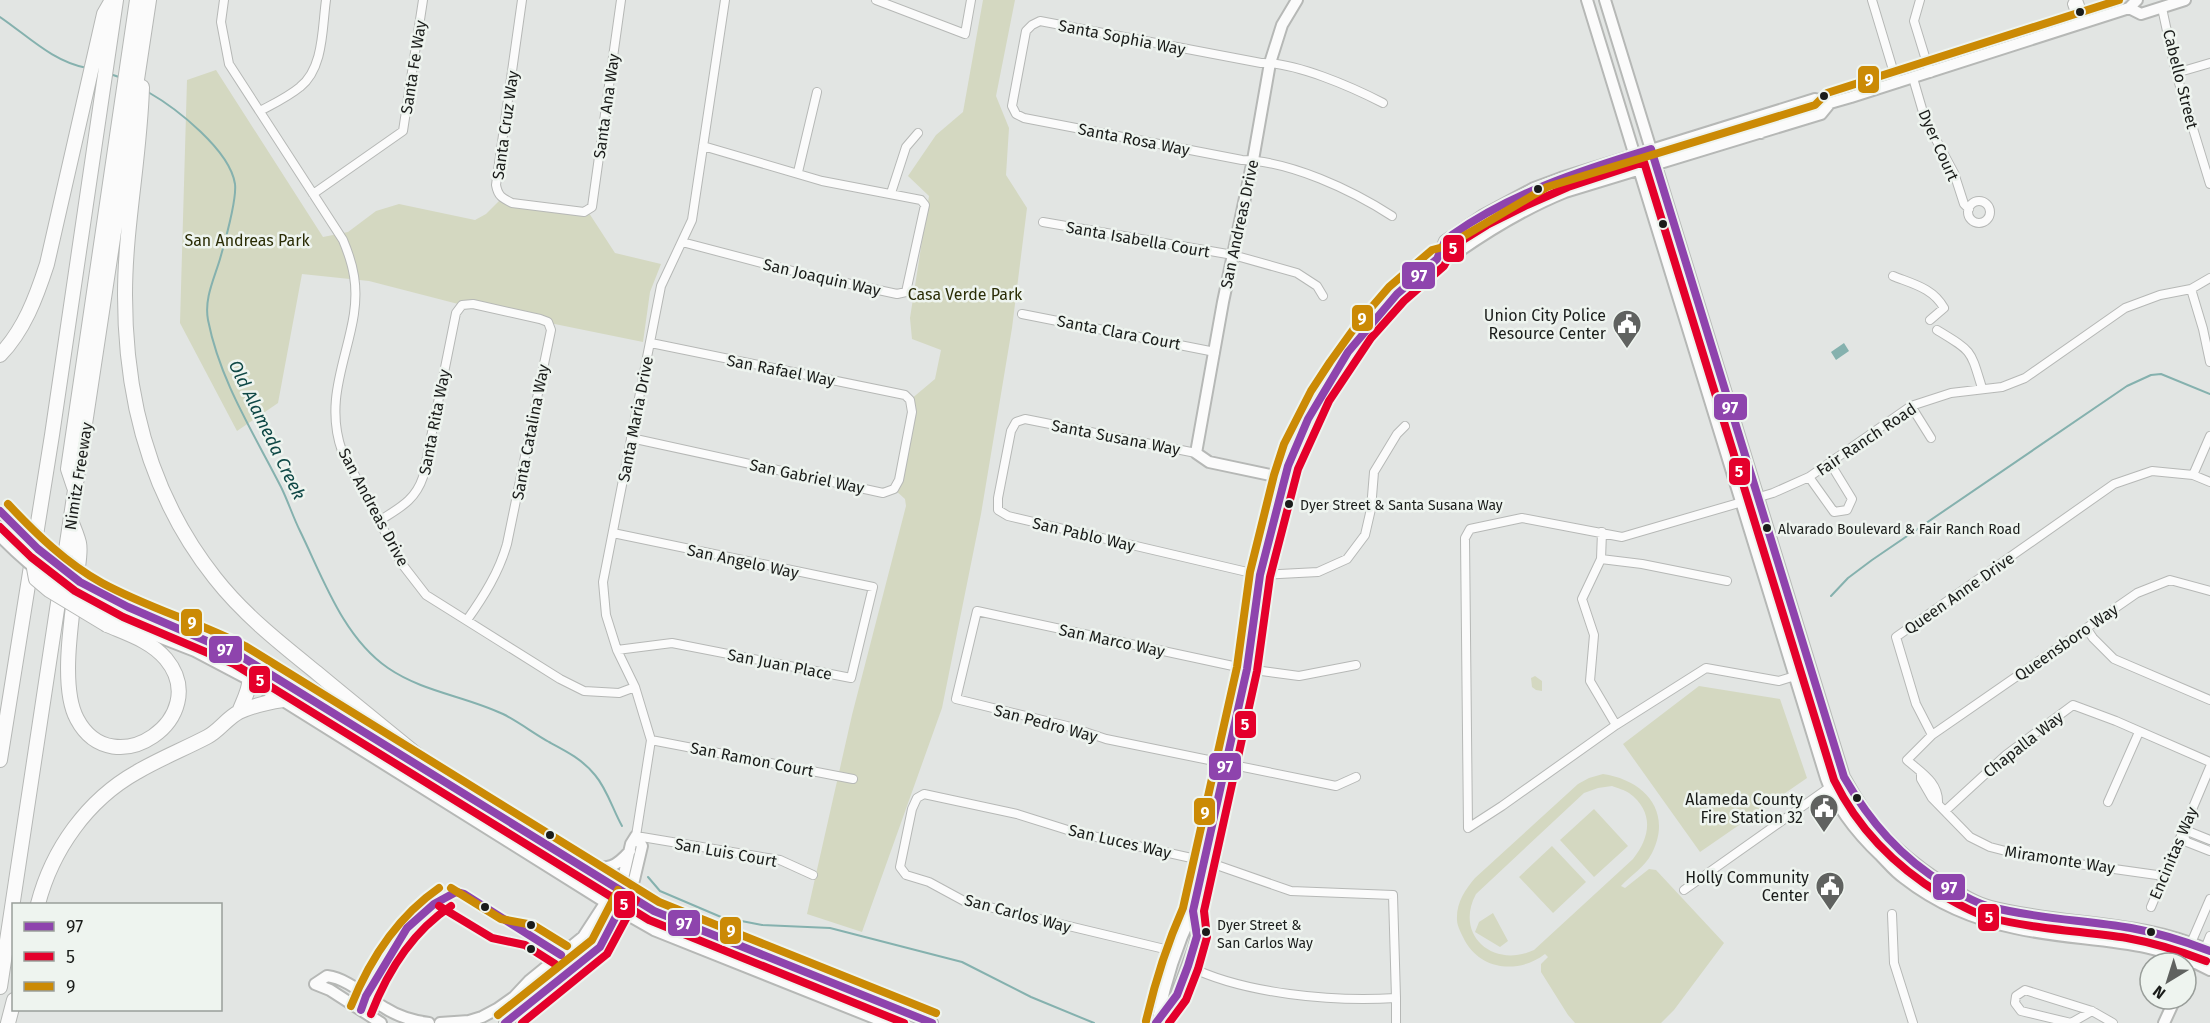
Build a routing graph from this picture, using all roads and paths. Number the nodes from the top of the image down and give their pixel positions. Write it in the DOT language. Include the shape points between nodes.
graph roads {
  1 [pos="114,0"];
  2 [pos="137,0"];
  3 [pos="149,0"];
  4 [pos="224,0"];
  5 [pos="326,0"];
  6 [pos="423,0"];
  7 [pos="522,0"];
  8 [pos="621,0"];
  9 [pos="725,0"];
  10 [pos="876,0"];
  11 [pos="971,0"];
  12 [pos="1297,0"];
  13 [pos="1587,0"];
  14 [pos="1605,0"];
  15 [pos="1872,0"];
  16 [pos="1920,0"];
  17 [pos="2073,0"];
  18 [pos="2078,0"];
  19 [pos="2137,0"];
  20 [pos="2185,0"];
  21 [pos="2161,4"];
  22 [pos="2128,9"];
  23 [pos="110,15"];
  24 [pos="139,23"];
  25 [pos="2082,23"];
  26 [pos="1270,63"];
  27 [pos="2210,63"];
  28 [pos="1929,73"];
  29 [pos="2176,73"];
  30 [pos="1913,78"];
  31 [pos="1897,83"];
  32 [pos="817,92"];
  33 [pos="1808,101"];
  34 [pos="1383,103"];
  35 [pos="1830,103"];
  36 [pos="260,111"];
  37 [pos="131,112"];
  38 [pos="1016,114"];
  39 [pos="918,133"];
  40 [pos="1761,133"];
  41 [pos="703,146"];
  42 [pos="1651,149"];
  43 [pos="1634,154"];
  44 [pos="1253,160"];
  45 [pos="1656,164"];
  46 [pos="2208,168"];
  47 [pos="1639,169"];
  48 [pos="798,172"];
  49 [pos="2210,184"];
  50 [pos="891,193"];
  51 [pos="313,194"];
  52 [pos="1969,209"];
  53 [pos="587,210"];
  54 [pos="1392,216"];
  55 [pos="1043,222"];
  56 [pos="682,242"];
  57 [pos="1233,255"];
  58 [pos="1438,259"];
  59 [pos="1893,276"];
  60 [pos="2210,278"];
  61 [pos="2191,289"];
  62 [pos="1323,296"];
  63 [pos="462,305"];
  64 [pos="1022,314"];
  65 [pos="1930,320"];
  66 [pos="1938,330"];
  67 [pos="651,343"];
  68 [pos="1215,352"];
  69 [pos="0,356"];
  70 [pos="2210,362"];
  71 [pos="1982,388"];
  72 [pos="910,400"];
  73 [pos="1911,406"];
  74 [pos="1016,422"];
  75 [pos="1406,426"];
  76 [pos="2210,436"];
  77 [pos="631,438"];
  78 [pos="1931,438"];
  79 [pos="1196,453"];
  80 [pos="1830,463"];
  81 [pos="2193,475"];
  82 [pos="1809,477"];
  83 [pos="1284,478"];
  84 [pos="2210,482"];
  85 [pos="1759,497"];
  86 [pos="1742,501"];
  87 [pos="0,511"];
  88 [pos="70,519"];
  89 [pos="379,521"];
  90 [pos="1602,532"];
  91 [pos="613,533"];
  92 [pos="0,536"];
  93 [pos="1601,559"];
  94 [pos="34,568"];
  95 [pos="1260,575"];
  96 [pos="1727,581"];
  97 [pos="873,587"];
  98 [pos="2210,591"];
  99 [pos="977,612"];
  100 [pos="467,620"];
  101 [pos="108,621"];
  102 [pos="2087,629"];
  103 [pos="617,650"];
  104 [pos="239,655"];
  105 [pos="1356,665"];
  106 [pos="1247,669"];
  107 [pos="1795,676"];
  108 [pos="250,680"];
  109 [pos="635,687"];
  110 [pos="284,700"];
  111 [pos="2210,700"];
  112 [pos="239,712"];
  113 [pos="1616,725"];
  114 [pos="2139,732"];
  115 [pos="1932,735"];
  116 [pos="651,740"];
  117 [pos="0,760"];
  118 [pos="1907,760"];
  119 [pos="2210,762"];
  120 [pos="1226,764"];
  121 [pos="2210,767"];
  122 [pos="1356,777"];
  123 [pos="1844,777"];
  124 [pos="854,779"];
  125 [pos="1829,786"];
  126 [pos="464,794"];
  127 [pos="917,798"];
  128 [pos="2108,802"];
  129 [pos="1945,811"];
  130 [pos="2181,834"];
  131 [pos="636,836"];
  132 [pos="2210,840"];
  133 [pos="630,851"];
  134 [pos="2210,851"];
  135 [pos="1205,861"];
  136 [pos="585,868"];
  137 [pos="813,875"];
  138 [pos="2164,876"];
  139 [pos="615,887"];
  140 [pos="1684,890"];
  141 [pos="627,895"];
  142 [pos="2210,899"];
  143 [pos="605,902"];
  144 [pos="13,903"];
  145 [pos="38,903"];
  146 [pos="12,907"];
  147 [pos="2151,907"];
  148 [pos="619,910"];
  149 [pos="1193,911"];
  150 [pos="1892,914"];
  151 [pos="2210,936"];
  152 [pos="2191,943"];
  153 [pos="2207,950"];
  154 [pos="2161,951"];
  155 [pos="2191,951"];
  156 [pos="1177,952"];
  157 [pos="1188,966"];
  158 [pos="0,987"];
  159 [pos="1396,998"];
  160 [pos="12,1008"];
  161 [pos="2092,1011"];
  162 [pos="1159,1022"];
  163 [pos="8,1023"];
  164 [pos="381,1023"];
  165 [pos="429,1023"];
  166 [pos="440,1023"];
  167 [pos="505,1023"];
  168 [pos="887,1023"];
  169 [pos="932,1023"];
  170 [pos="1396,1023"];
  171 [pos="1912,1023"];
  172 [pos="2113,1023"];
  1 -- 23 [label="highway"];
  2 -- 24 [label="highway"];
  3 -- 24 [label="highway, Nimitz Freeway"];
  4 -- 36 [label="street, San Andreas Drive" via="222,30 229,64"];
  5 -- 36 [label="street" via="313,72 301,86"];
  6 -- 51 [label="street, Santa Fe Way" via="403,131"];
  7 -- 53 [label="street, Santa Cruz Way" via="497,193 512,202"];
  8 -- 53 [label="street, Santa Ana Way" via="592,207"];
  9 -- 41 [label="street, Santa Maria Drive"];
  10 -- 11 [label="street" via="965,34"];
  12 -- 26 [label="main road, San Andreas Drive" via="1282,25"];
  13 -- 43 [label="main road"];
  14 -- 42 [label="main road"];
  15 -- 31 [label="street"];
  16 -- 28 [label="street" via="1914,21"];
  17 -- 25 [label="street"];
  18 -- 25 [label="street"];
  19 -- 22 [label="main road"];
  20 -- 21 [label="main road"];
  21 -- 22 [label="main road" via="2141,14"];
  21 -- 29 [label="street, Cabello Street"];
  22 -- 25 [label="main road"];
  23 -- 69 [label="highway" via="38,292 24,322"];
  23 -- 117 [label="highway, Nimitz Freeway" via="102,102"];
  24 -- 37 [label="highway, Nimitz Freeway"];
  25 -- 28 [label="main road"];
  26 -- 34 [label="street, Santa Sophia Way" via="1319,75"];
  26 -- 38 [label="street, Santa Sophia Way" via="1040,21 1026,31 1012,106"];
  26 -- 44 [label="main road, San Andreas Drive"];
  27 -- 29 [label="street"];
  28 -- 30 [label="main road"];
  29 -- 46 [label="street, Cabello Street"];
  30 -- 31 [label="main road"];
  30 -- 52 [label="street, Dyer Court" via="1925,119"];
  31 -- 35 [label="main road"];
  32 -- 48 [label="street"];
  33 -- 35 [label="main road"];
  33 -- 40 [label="main road" via="1802,111 1768,122"];
  33 -- 42 [label="main road"];
  35 -- 40 [label="main road" via="1821,114"];
  36 -- 51 [label="street, San Andreas Drive"];
  37 -- 88 [label="highway, Nimitz Freeway"];
  37 -- 126 [label="highway" via="126,339 135,406 161,489 203,562 242,609"];
  38 -- 44 [label="street, Santa Rosa Way"];
  39 -- 50 [label="street" via="906,147"];
  40 -- 45 [label="main road"];
  41 -- 48 [label="street"];
  41 -- 56 [label="street, Santa Maria Drive" via="692,220"];
  42 -- 43 [label="main road"];
  42 -- 45 [label="main road"];
  43 -- 47 [label="main road"];
  43 -- 58 [label="main road" via="1534,188 1446,240"];
  44 -- 54 [label="street, Santa Rosa Way" via="1308,174 1371,202"];
  44 -- 57 [label="main road, San Andreas Drive"];
  45 -- 47 [label="main road"];
  45 -- 85 [label="main road"];
  46 -- 49 [label="street, Cabello Street"];
  47 -- 58 [label="main road" via="1551,198 1451,256"];
  47 -- 86 [label="main road"];
  48 -- 50 [label="street" via="822,181"];
  50 -- 56 [label="street, San Joaquin Way" via="921,200 925,205 906,292 897,294 804,274"];
  51 -- 89 [label="street, San Andreas Drive" via="343,240 355,276 353,313 336,390 336,435"];
  55 -- 57 [label="street, Santa Isabella Court"];
  56 -- 67 [label="street, Santa Maria Drive" via="661,286"];
  57 -- 62 [label="street, Santa Isabella Court" via="1297,273 1317,286"];
  57 -- 68 [label="main road, San Andreas Drive"];
  58 -- 83 [label="main road" via="1396,295 1338,368 1294,448"];
  59 -- 65 [label="street" via="1933,293 1941,302 1944,309"];
  60 -- 61 [label="street, Fair Ranch Road"];
  61 -- 70 [label="street"];
  61 -- 71 [label="street, Fair Ranch Road" via="2160,295 2125,309 2025,378 2002,387"];
  63 -- 89 [label="street, Santa Rita Way" via="456,313 419,489 414,498"];
  63 -- 100 [label="street, Santa Catalina Way" via="540,319 548,322 551,330 507,544 492,581"];
  64 -- 68 [label="street, Santa Clara Court"];
  66 -- 71 [label="street" via="1968,349"];
  67 -- 72 [label="street, San Rafael Way" via="904,395"];
  67 -- 77 [label="street, Santa Maria Drive"];
  68 -- 79 [label="main road, San Andreas Drive"];
  71 -- 73 [label="street, Fair Ranch Road"];
  72 -- 77 [label="street, San Gabriel Way" via="912,412 898,480 894,489 883,493"];
  73 -- 78 [label="street"];
  73 -- 80 [label="street, Fair Ranch Road"];
  74 -- 79 [label="street, Santa Susana Way" via="1025,419"];
  74 -- 95 [label="street, San Pablo Way" via="1011,430 998,510 1008,516"];
  75 -- 95 [label="street" via="1374,472 1365,535 1347,559 1318,572"];
  76 -- 81 [label="street"];
  77 -- 91 [label="street, Santa Maria Drive"];
  79 -- 83 [label="main road, Santa Susana Way" via="1209,462"];
  80 -- 82 [label="street, Fair Ranch Road"];
  80 -- 82 [label="street" via="1852,499 1847,510 1834,512"];
  81 -- 84 [label="street, Queen Anne Drive"];
  81 -- 115 [label="street, Queen Anne Drive" via="2152,471 2114,484 1896,637 1916,704"];
  82 -- 85 [label="street, Fair Ranch Road"];
  83 -- 95 [label="main road"];
  85 -- 86 [label="street, Fair Ranch Road"];
  85 -- 123 [label="main road"];
  86 -- 90 [label="street, Fair Ranch Road" via="1622,537"];
  86 -- 107 [label="main road"];
  87 -- 104 [label="main road, bridge" via="71,577 111,600 203,636"];
  88 -- 101 [label="highway" via="80,544 68,678 73,710 83,728 99,741 119,747 140,745 158,735 171,720 177,700 176,679 167,660 150,645"];
  88 -- 144 [label="highway, Nimitz Freeway"];
  89 -- 100 [label="street, San Andreas Drive" via="402,564 426,595"];
  90 -- 93 [label="street"];
  90 -- 113 [label="street, Fair Ranch Road" via="1522,518 1470,529 1465,538 1468,828"];
  91 -- 97 [label="street, San Angelo Way"];
  91 -- 103 [label="street, Santa Maria Drive" via="603,582 606,615"];
  92 -- 94 [label="main road, bridge"];
  93 -- 96 [label="street"];
  93 -- 113 [label="street" via="1582,599 1594,635 1590,681"];
  94 -- 101 [label="highway, bridge" via="36,579 49,590"];
  95 -- 106 [label="main road"];
  97 -- 103 [label="street, San Juan Place" via="852,678 672,643"];
  98 -- 102 [label="street, Queensboro Way" via="2170,580 2137,593"];
  99 -- 106 [label="street, San Marco Way"];
  99 -- 120 [label="street, San Pedro Way" via="956,699 1106,739"];
  100 -- 109 [label="street, San Andreas Drive" via="584,691 619,693"];
  101 -- 108 [label="main road" via="195,651"];
  102 -- 111 [label="street" via="2114,658"];
  102 -- 115 [label="street, Queensboro Way"];
  103 -- 109 [label="street, Santa Maria Drive"];
  104 -- 108 [label="highway"];
  104 -- 126 [label="main road"];
  105 -- 106 [label="street, San Marco Way" via="1299,676"];
  106 -- 120 [label="main road"];
  107 -- 113 [label="street" via="1779,681 1706,668"];
  107 -- 125 [label="main road"];
  108 -- 110 [label="main road"];
  108 -- 112 [label="highway"];
  109 -- 116 [label="street, Santa Maria Drive"];
  110 -- 112 [label="highway"];
  110 -- 143 [label="main road"];
  112 -- 145 [label="highway" via="209,736 136,772 100,798 64,843"];
  114 -- 119 [label="street, Chapalla Way"];
  114 -- 128 [label="street"];
  114 -- 129 [label="street, Chapalla Way" via="2073,705 2006,755"];
  115 -- 118 [label="street, Queensboro Way"];
  116 -- 124 [label="street, San Ramon Court"];
  116 -- 131 [label="street, Santa Maria Drive"];
  118 -- 129 [label="street, Miramonte Way" via="1921,773 1932,798"];
  120 -- 122 [label="street" via="1336,786"];
  120 -- 135 [label="main road"];
  121 -- 130 [label="street, Encinitas Way"];
  123 -- 125 [label="street"];
  123 -- 152 [label="main road" via="1873,824 1890,843 1914,864 1961,894 1989,906 2142,929"];
  125 -- 140 [label="street"];
  125 -- 154 [label="main road" via="1864,840 1903,878 1955,909 2017,929"];
  126 -- 136 [label="main road"];
  127 -- 135 [label="street, San Luces Way" via="924,794"];
  127 -- 156 [label="street, San Carlos Way" via="900,867 906,875 929,882 964,901"];
  129 -- 138 [label="street, Miramonte Way" via="1970,837 2000,850"];
  130 -- 132 [label="street" via="2190,832"];
  130 -- 134 [label="street" via="2187,842"];
  130 -- 138 [label="street, Encinitas Way"];
  131 -- 133 [label="main road, Santa Maria Drive"];
  131 -- 137 [label="street, San Luis Court" via="780,860"];
  131 -- 141 [label="main road, Santa Maria Drive" via="642,846"];
  133 -- 136 [label="main road" via="612,867"];
  133 -- 139 [label="main road, Santa Maria Drive" via="624,874"];
  135 -- 149 [label="main road"];
  135 -- 159 [label="street, San Luces Way" via="1292,891 1393,895"];
  136 -- 139 [label="main road"];
  138 -- 147 [label="street, Encinitas Way"];
  139 -- 141 [label="main road"];
  139 -- 143 [label="main road, Santa Maria Drive"];
  141 -- 148 [label="main road, Santa Maria Drive"];
  141 -- 169 [label="main road" via="684,924"];
  142 -- 152 [label="street"];
  143 -- 148 [label="main road"];
  143 -- 166 [label="main road, Santa Maria Drive" via="583,937 514,997 482,1017"];
  146 -- 158 [label="highway, Nimitz Freeway"];
  148 -- 167 [label="main road, Santa Maria Drive" via="600,948"];
  148 -- 168 [label="main road" via="654,930"];
  149 -- 156 [label="main road"];
  149 -- 157 [label="main road" via="1197,936"];
  150 -- 171 [label="street" via="1894,963"];
  151 -- 153 [label="street"];
  152 -- 153 [label="main road"];
  152 -- 155 [label="main road"];
  156 -- 162 [label="main road" via="1163,992"];
  157 -- 159 [label="street" via="1257,989 1326,998"];
  157 -- 162 [label="main road" via="1177,995"];
  159 -- 170 [label="street"];
  160 -- 163 [label="highway"];
  161 -- 161 [label="street" via="2025,990 2016,996 2014,1004 2021,1011 2071,1023"];
  161 -- 172 [label="street"];
  164 -- 165 [label="main road" via="315,984 327,976 338,977 392,1012"];
}
